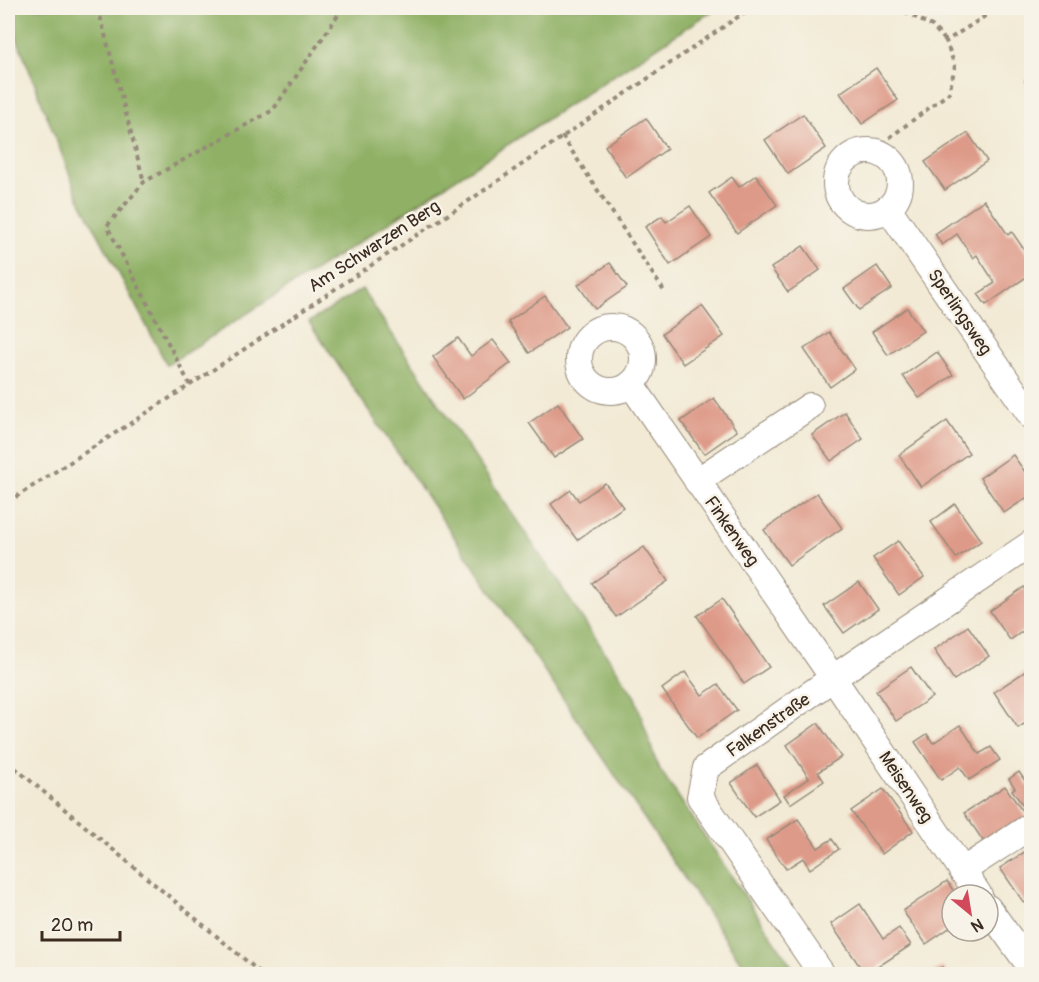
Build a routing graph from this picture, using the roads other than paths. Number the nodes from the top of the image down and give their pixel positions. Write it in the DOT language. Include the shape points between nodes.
graph roads {
  1 [pos="888,208"];
  2 [pos="631,384"];
  3 [pos="810,406"];
  4 [pos="1032,417"];
  5 [pos="697,481"];
  6 [pos="1032,543"];
  7 [pos="833,678"];
  8 [pos="1032,825"];
  9 [pos="962,871"];
  10 [pos="970,883"];
  11 [pos="1000,925"];
  12 [pos="1032,969"];
  13 [pos="822,975"];
  1 -- 1 [label="street" via="868,215 857,213 841,200 836,179 845,160 854,153 875,151 893,162 898,171 899,191"];
  1 -- 4 [label="street, Sperlingsweg"];
  2 -- 5 [label="street, Finkenweg"];
  3 -- 5 [label="street"];
  5 -- 7 [label="street, Finkenweg"];
  6 -- 7 [label="street, Falkenstraße"];
  7 -- 9 [label="street, Meisenweg"];
  7 -- 13 [label="street, Falkenstraße" via="706,768 700,797"];
  8 -- 9 [label="street"];
  9 -- 10 [label="street, Meisenweg"];
  11 -- 12 [label="street"];
}
